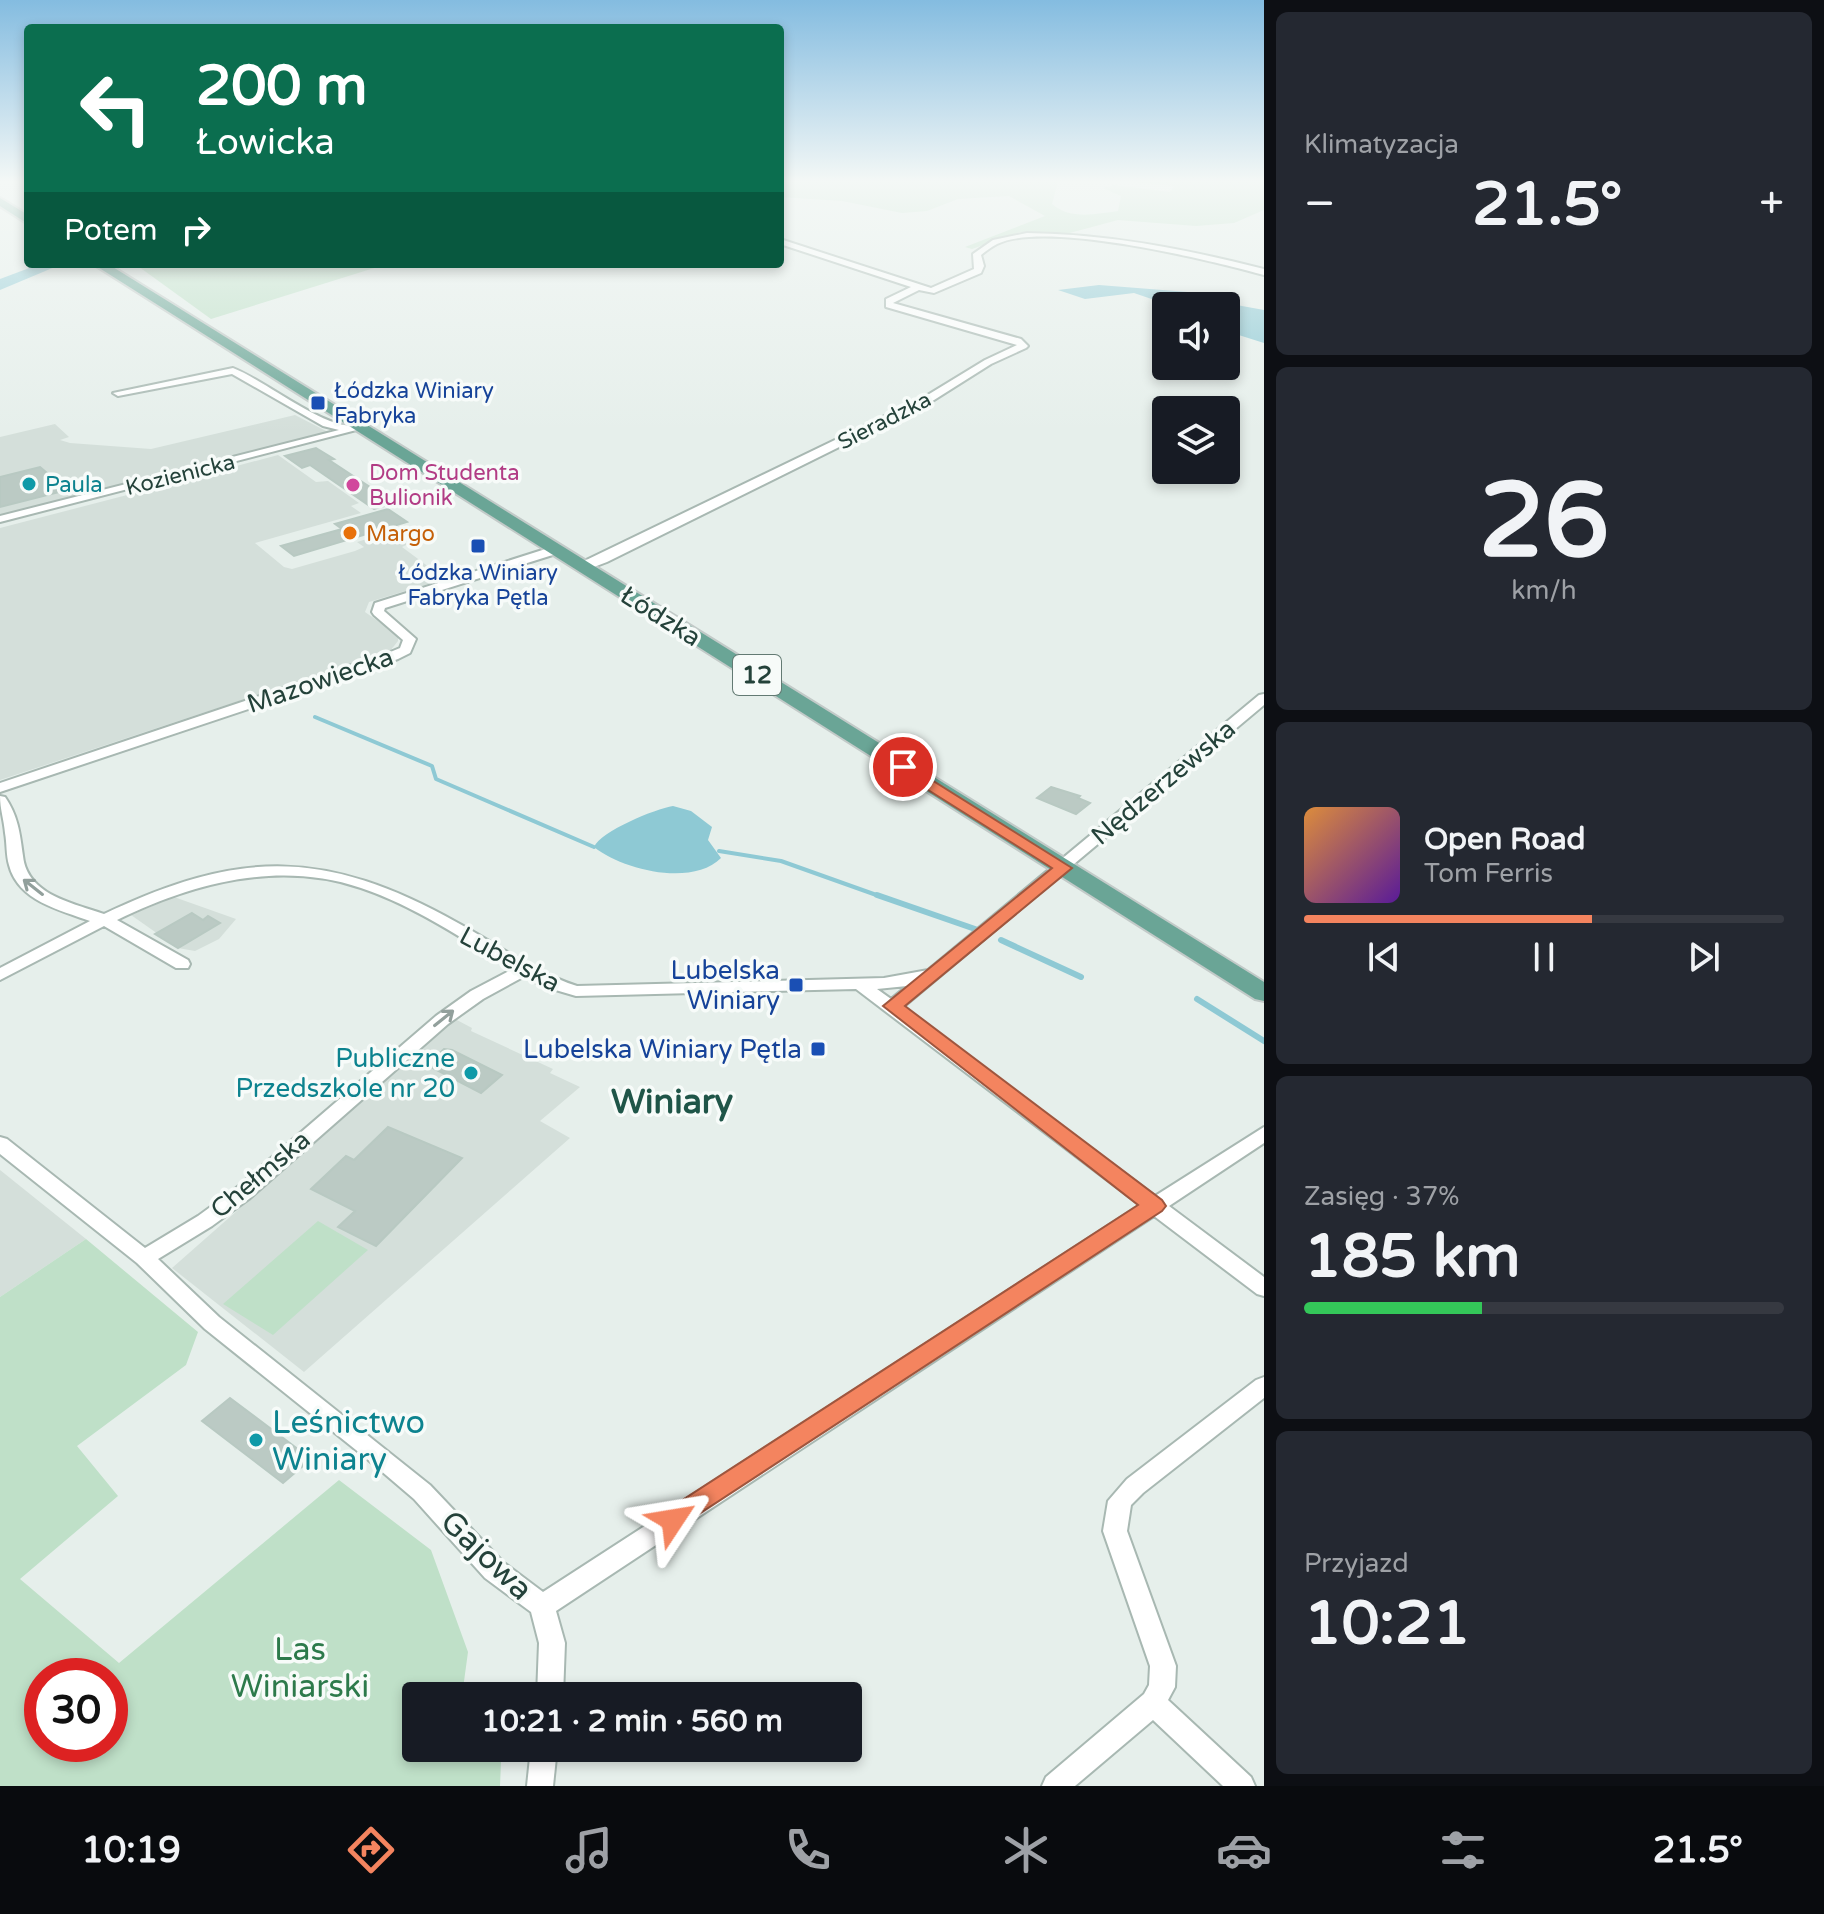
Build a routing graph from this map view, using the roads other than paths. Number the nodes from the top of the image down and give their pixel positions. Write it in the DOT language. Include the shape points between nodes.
graph roads {
  1 [pos="850,265"];
  2 [pos="979,265"];
  3 [pos="1237,265"];
  4 [pos="105,268"];
  5 [pos="1262,271"];
  6 [pos="916,288"];
  7 [pos="118,393"];
  8 [pos="355,429"];
  9 [pos="0,519"];
  10 [pos="555,550"];
  11 [pos="582,567"];
  12 [pos="1264,698"];
  13 [pos="0,788"];
  14 [pos="0,800"];
  15 [pos="1063,868"];
  16 [pos="103,920"];
  17 [pos="182,964"];
  18 [pos="525,969"];
  19 [pos="934,974"];
  20 [pos="0,975"];
  21 [pos="862,986"];
  22 [pos="1264,993"];
  23 [pos="893,1006"];
  24 [pos="1264,1134"];
  25 [pos="0,1144"];
  26 [pos="1154,1206"];
  27 [pos="144,1258"];
  28 [pos="1264,1288"];
  29 [pos="1264,1386"];
  30 [pos="542,1606"];
  31 [pos="551,1682"];
  32 [pos="1153,1703"];
  33 [pos="543,1762"];
  34 [pos="540,1786"];
  35 [pos="1055,1786"];
  36 [pos="1242,1786"];
  1 -- 6 [label="street"];
  2 -- 6 [label="street" via="970,276 936,291"];
  3 -- 5 [label="street"];
  4 -- 8 [label="main road, Łódzka / 12"];
  6 -- 11 [label="street, Sieradzka" via="889,305 1023,346 930,398"];
  7 -- 8 [label="street" via="233,371 327,424"];
  8 -- 9 [label="street, Kozienicka"];
  8 -- 10 [label="main road, Łódzka / 12"];
  10 -- 11 [label="main road, Łódzka / 12"];
  10 -- 13 [label="street, Mazowiecka" via="379,606 378,612 410,639 408,647 393,656"];
  11 -- 15 [label="main road, Łódzka / 12"];
  12 -- 15 [label="street, Nędzerzewska"];
  16 -- 14 [label="street, one-way" via="50,899 22,878 13,822"];
  15 -- 19 [label="street, Lubelska"];
  15 -- 22 [label="main road, Łódzka / 12"];
  16 -- 17 [label="street"];
  16 -- 18 [label="street, Lubelska" via="205,878 266,869 309,871 380,890"];
  16 -- 20 [label="street, Lubelska"];
  18 -- 21 [label="street, Lubelska" via="576,991"];
  27 -- 18 [label="street, Chełmska, one-way" via="242,1194 459,1006"];
  19 -- 21 [label="street, Lubelska"];
  19 -- 23 [label="street"];
  21 -- 23 [label="street"];
  23 -- 26 [label="street"];
  24 -- 26 [label="street"];
  25 -- 27 [label="street"];
  26 -- 28 [label="street"];
  26 -- 30 [label="street"];
  27 -- 30 [label="street, Gajowa" via="212,1323 422,1492 494,1570"];
  29 -- 32 [label="street" via="1135,1486 1116,1510 1115,1531 1163,1666 1162,1687"];
  30 -- 31 [label="street, Gajowa" via="552,1643"];
  32 -- 35 [label="street"];
  32 -- 36 [label="street"];
  33 -- 34 [label="street"];
}
